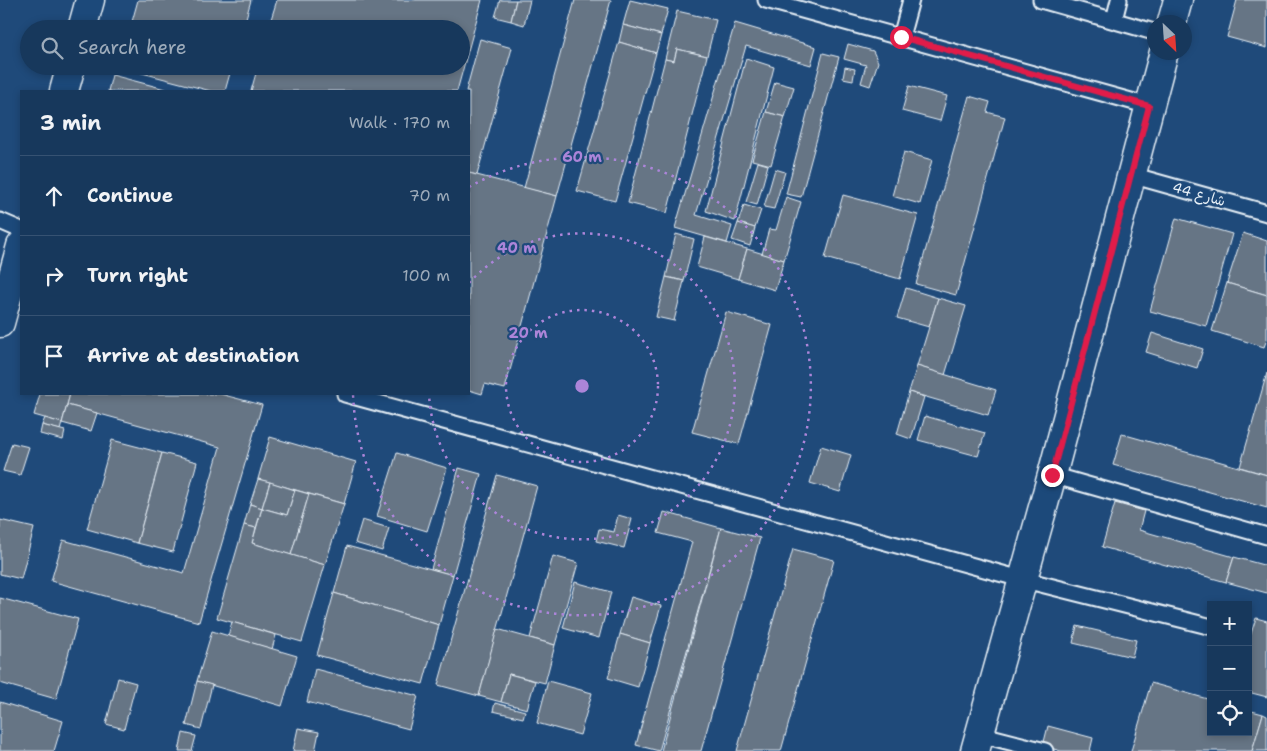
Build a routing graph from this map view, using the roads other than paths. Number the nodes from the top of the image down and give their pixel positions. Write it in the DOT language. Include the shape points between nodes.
graph roads {
  1 [pos="90,0"];
  2 [pos="766,0"];
  3 [pos="912,0"];
  4 [pos="1041,0"];
  5 [pos="1119,0"];
  6 [pos="1178,0"];
  7 [pos="1174,15"];
  8 [pos="84,20"];
  9 [pos="1114,20"];
  10 [pos="1147,30"];
  11 [pos="901,37"];
  12 [pos="1162,60"];
  13 [pos="69,75"];
  14 [pos="64,90"];
  15 [pos="1149,106"];
  16 [pos="1131,175"];
  17 [pos="1267,213"];
  18 [pos="0,222"];
  19 [pos="20,230"];
  20 [pos="20,251"];
  21 [pos="9,310"];
  22 [pos="349,395"];
  23 [pos="1052,475"];
  24 [pos="1267,536"];
  25 [pos="1021,579"];
  26 [pos="1207,626"];
  27 [pos="977,742"];
  28 [pos="1045,751"];
  1 -- 8 [label="street"];
  2 -- 11 [label="lane"];
  3 -- 11 [label="lane"];
  4 -- 9 [label="lane"];
  5 -- 9 [label="lane"];
  6 -- 7 [label="street"];
  9 -- 10 [label="lane"];
  11 -- 15 [label="lane"];
  12 -- 15 [label="street"];
  13 -- 14 [label="street"];
  15 -- 16 [label="street"];
  16 -- 17 [label="lane, شارع 44"];
  16 -- 23 [label="street"];
  18 -- 19 [label="lane"];
  20 -- 21 [label="street"];
  22 -- 25 [label="lane"];
  23 -- 24 [label="lane"];
  23 -- 25 [label="street"];
  25 -- 26 [label="lane"];
  25 -- 27 [label="street"];
  27 -- 28 [label="lane"];
}
